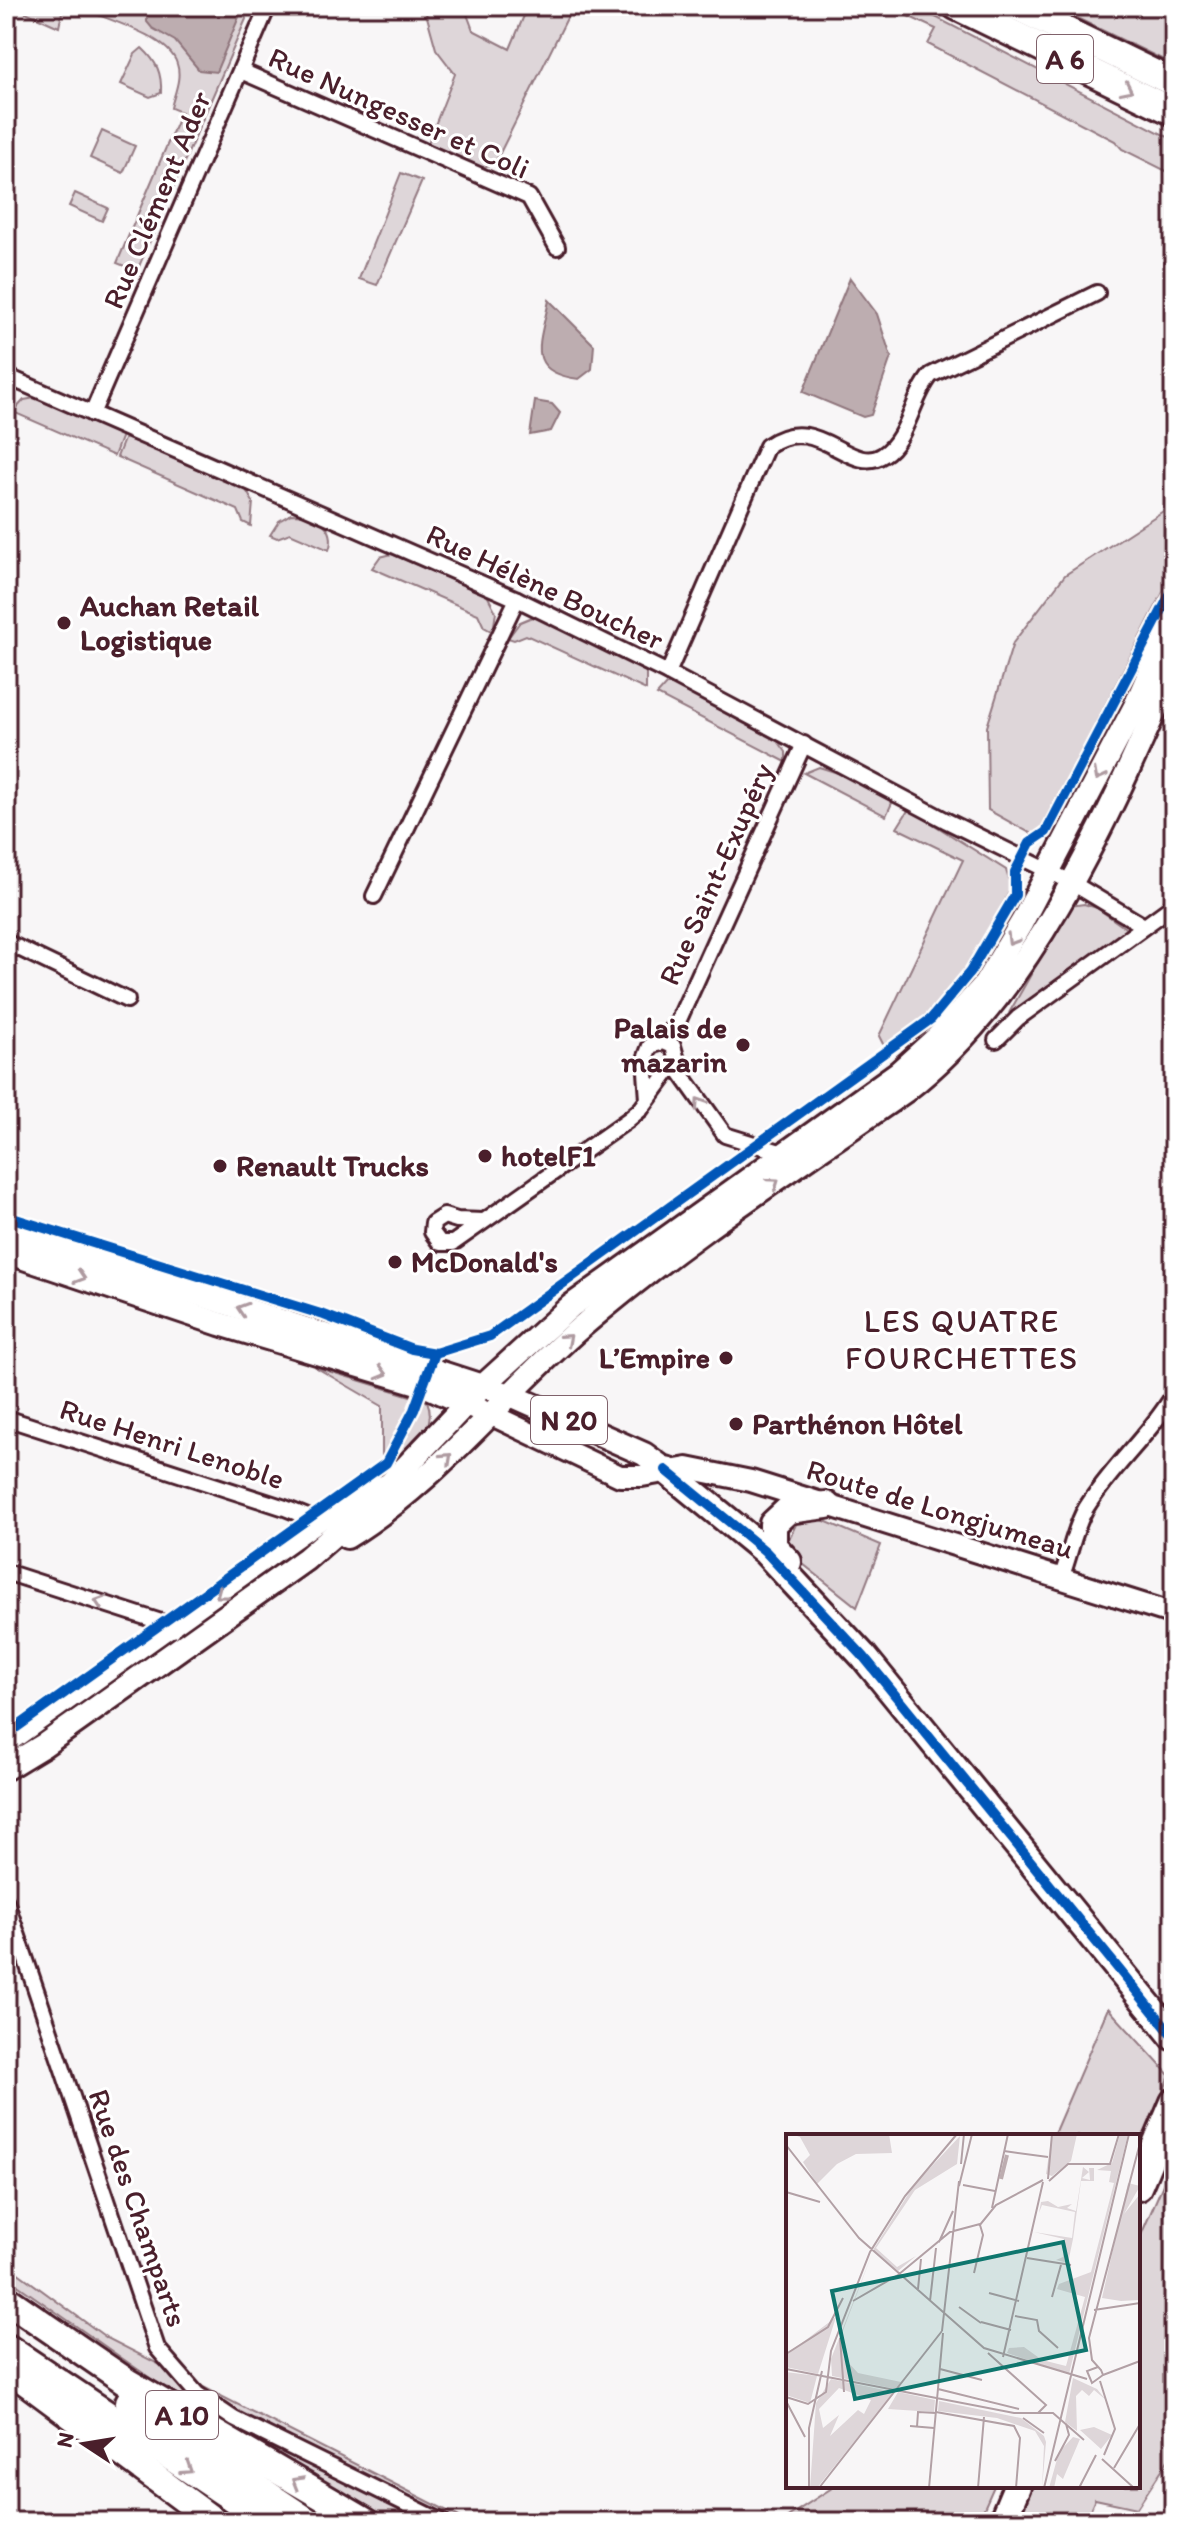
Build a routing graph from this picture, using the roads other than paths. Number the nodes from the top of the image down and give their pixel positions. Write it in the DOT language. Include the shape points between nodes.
graph roads {
  1 [pos="268,6"];
  2 [pos="956,6"];
  3 [pos="1015,6"];
  4 [pos="241,71"];
  5 [pos="1174,83"];
  6 [pos="1174,112"];
  7 [pos="557,247"];
  8 [pos="1097,293"];
  9 [pos="6,376"];
  10 [pos="92,414"];
  11 [pos="517,599"];
  12 [pos="1174,618"];
  13 [pos="1174,668"];
  14 [pos="668,673"];
  15 [pos="804,744"];
  16 [pos="1059,876"];
  17 [pos="374,896"];
  18 [pos="1174,905"];
  19 [pos="1144,926"];
  20 [pos="6,942"];
  21 [pos="127,1000"];
  22 [pos="676,1026"];
  23 [pos="996,1040"];
  24 [pos="659,1042"];
  25 [pos="673,1063"];
  26 [pos="648,1068"];
  27 [pos="648,1099"];
  28 [pos="783,1153"];
  29 [pos="457,1220"];
  30 [pos="483,1221"];
  31 [pos="6,1232"];
  32 [pos="456,1240"];
  33 [pos="6,1252"];
  34 [pos="311,1342"];
  35 [pos="484,1385"];
  36 [pos="1174,1394"];
  37 [pos="513,1396"];
  38 [pos="467,1404"];
  39 [pos="492,1415"];
  40 [pos="6,1418"];
  41 [pos="666,1470"];
  42 [pos="393,1480"];
  43 [pos="826,1505"];
  44 [pos="320,1522"];
  45 [pos="306,1559"];
  46 [pos="6,1572"];
  47 [pos="791,1577"];
  48 [pos="1061,1578"];
  49 [pos="1174,1614"];
  50 [pos="173,1630"];
  51 [pos="44,1745"];
  52 [pos="6,1747"];
  53 [pos="6,1768"];
  54 [pos="6,1777"];
  55 [pos="6,1901"];
  56 [pos="1174,2037"];
  57 [pos="1174,2102"];
  58 [pos="1174,2120"];
  59 [pos="1140,2182"];
  60 [pos="1140,2198"];
  61 [pos="6,2299"];
  62 [pos="6,2316"];
  63 [pos="6,2347"];
  64 [pos="6,2365"];
  65 [pos="1013,2488"];
  66 [pos="215,2522"];
  67 [pos="268,2522"];
  68 [pos="309,2522"];
  69 [pos="366,2522"];
  70 [pos="443,2522"];
  71 [pos="999,2522"];
  1 -- 4 [label="street, Rue Clément Ader"];
  2 -- 6 [label="highway, A 6, one-way"];
  3 -- 5 [label="highway, A 6"];
  4 -- 7 [label="street, Rue Nungesser et Coli" via="529,197"];
  4 -- 10 [label="street, Rue Clément Ader"];
  8 -- 14 [label="street" via="931,375 884,455 857,457 809,435 790,434 767,446"];
  9 -- 10 [label="street, Rue Hélène Boucher"];
  10 -- 11 [label="street, Rue Hélène Boucher"];
  11 -- 14 [label="street, Rue Hélène Boucher"];
  11 -- 17 [label="street"];
  12 -- 16 [label="main road, one-way"];
  13 -- 16 [label="main road" via="1142,746"];
  14 -- 15 [label="street, Rue Hélène Boucher"];
  15 -- 16 [label="street, Rue Hélène Boucher"];
  15 -- 22 [label="street, Rue Saint-Exupéry"];
  16 -- 19 [label="street, Rue Hélène Boucher"];
  16 -- 28 [label="main road, one-way" via="985,984 941,1034 899,1072"];
  37 -- 16 [label="main road, one-way" via="556,1349 616,1297 937,1066 1012,980"];
  18 -- 19 [label="street"];
  19 -- 23 [label="street" via="1018,1018"];
  20 -- 21 [label="street"];
  22 -- 24 [label="street, Rue Saint-Exupéry"];
  22 -- 25 [label="street, Rue Saint-Exupéry"];
  24 -- 25 [label="street" via="669,1043"];
  24 -- 26 [label="street" via="647,1050"];
  25 -- 26 [label="street" via="660,1074"];
  25 -- 27 [label="street"];
  28 -- 25 [label="street, one-way" via="725,1135"];
  26 -- 27 [label="street"];
  27 -- 30 [label="street" via="628,1120"];
  28 -- 35 [label="main road" via="571,1306"];
  29 -- 30 [label="street"];
  29 -- 32 [label="street" via="461,1229"];
  29 -- 32 [label="street" via="440,1217 432,1228 440,1243"];
  30 -- 32 [label="street"];
  34 -- 31 [label="main road, N 20, one-way"];
  33 -- 34 [label="main road, N 20, one-way"];
  34 -- 35 [label="main road, N 20"];
  34 -- 38 [label="main road, N 20, one-way"];
  35 -- 37 [label="main road, N 20"];
  35 -- 38 [label="main road"];
  36 -- 48 [label="street" via="1157,1423 1084,1511"];
  37 -- 39 [label="main road"];
  37 -- 41 [label="main road, N 20" via="644,1454"];
  38 -- 39 [label="main road, N 20"];
  38 -- 42 [label="main road"];
  39 -- 41 [label="street, N 20" via="620,1476"];
  45 -- 39 [label="main road, one-way" via="402,1500"];
  40 -- 44 [label="street, Rue Henri Lenoble"];
  41 -- 43 [label="street, Route de Longjumeau" via="708,1470"];
  41 -- 47 [label="highway, N 20"];
  42 -- 44 [label="street" via="371,1487"];
  42 -- 45 [label="main road"];
  43 -- 47 [label="highway" via="788,1510 773,1524 773,1546 788,1562"];
  43 -- 48 [label="street, Route de Longjumeau"];
  44 -- 50 [label="street, one-way"];
  45 -- 51 [label="main road"];
  50 -- 46 [label="street, one-way"];
  47 -- 56 [label="highway" via="873,1668"];
  48 -- 49 [label="street, Route de Longjumeau"];
  50 -- 52 [label="street"];
  51 -- 53 [label="main road"];
  51 -- 54 [label="main road"];
  55 -- 70 [label="street, Rue des Champarts" via="157,2348 197,2394 234,2419"];
  57 -- 59 [label="highway"];
  58 -- 60 [label="highway"];
  69 -- 61 [label="highway, A 10, one-way" via="127,2382"];
  62 -- 68 [label="highway"];
  63 -- 67 [label="highway, one-way"];
  64 -- 66 [label="highway, A 10"];
  65 -- 71 [label="highway"];
}
